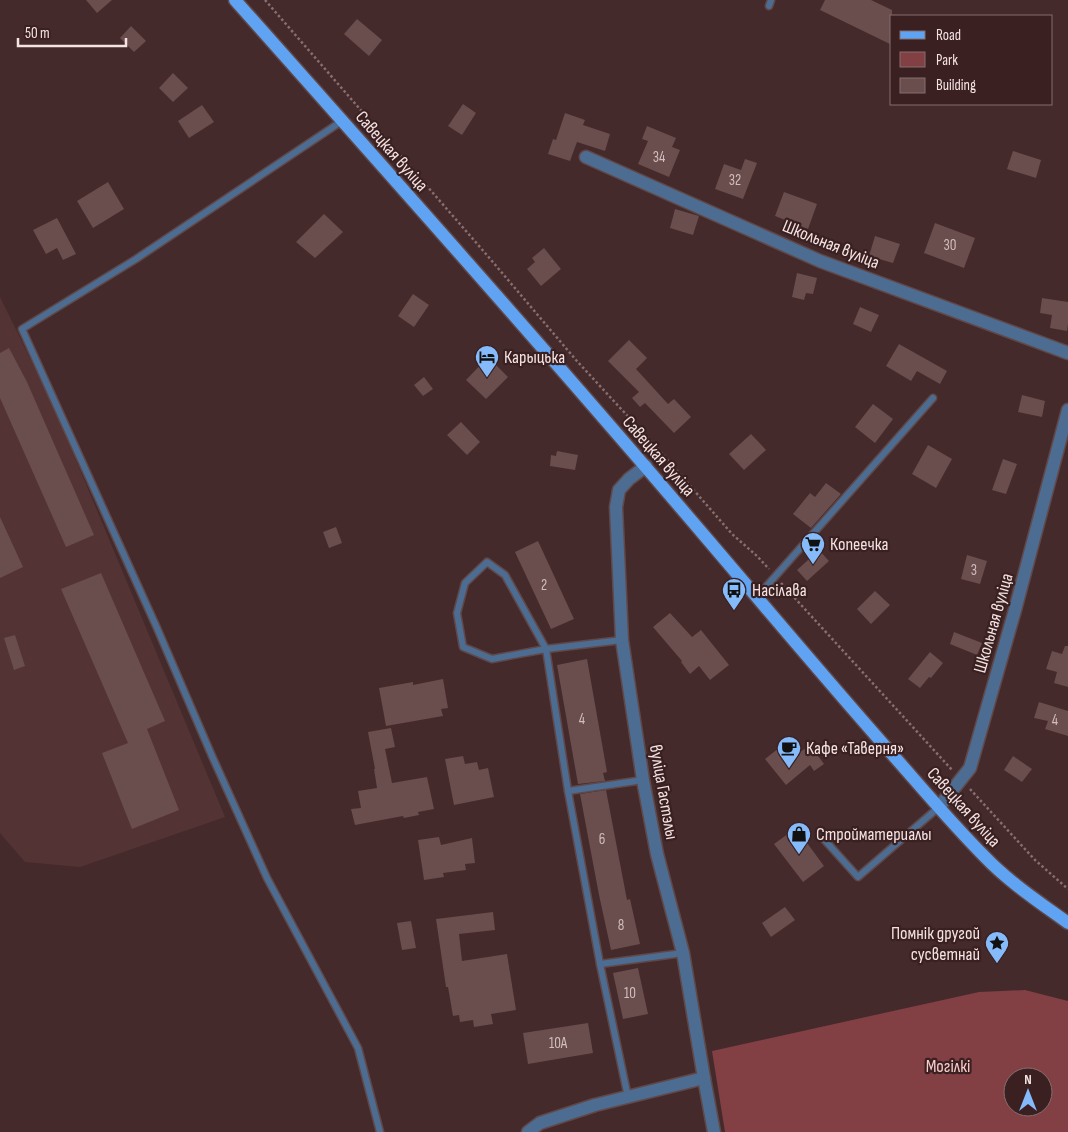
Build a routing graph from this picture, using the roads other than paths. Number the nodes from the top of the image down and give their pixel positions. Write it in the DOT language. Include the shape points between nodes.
graph roads {
  1 [pos="235,0"];
  2 [pos="342,121"];
  3 [pos="586,156"];
  4 [pos="1068,353"];
  5 [pos="933,398"];
  6 [pos="1068,410"];
  7 [pos="646,466"];
  8 [pos="757,597"];
  9 [pos="622,640"];
  10 [pos="546,649"];
  11 [pos="643,780"];
  12 [pos="568,791"];
  13 [pos="939,806"];
  14 [pos="821,836"];
  15 [pos="1068,922"];
  16 [pos="683,953"];
  17 [pos="600,964"];
  18 [pos="704,1078"];
  19 [pos="628,1097"];
  20 [pos="380,1132"];
  21 [pos="528,1132"];
  22 [pos="714,1132"];
  1 -- 2 [label="main road, Савецкая вуліца"];
  2 -- 7 [label="main road, Савецкая вуліца"];
  2 -- 20 [label="lane" via="136,259 22,329 267,878 358,1048"];
  3 -- 4 [label="street, Школьная вуліца" via="820,261"];
  5 -- 8 [label="lane"];
  6 -- 13 [label="street, Школьная вуліца" via="970,768"];
  7 -- 8 [label="main road, Савецкая вуліца"];
  7 -- 9 [label="street, вуліца Гастэлы" via="619,490 616,506"];
  8 -- 13 [label="main road, Савецкая вуліца"];
  9 -- 10 [label="lane"];
  9 -- 11 [label="street, вуліца Гастэлы"];
  10 -- 10 [label="lane" via="505,575 488,562 465,583 457,613 463,647 492,659"];
  10 -- 12 [label="lane"];
  11 -- 12 [label="lane"];
  11 -- 16 [label="street, вуліца Гастэлы" via="657,854"];
  12 -- 17 [label="lane"];
  13 -- 14 [label="lane" via="858,877"];
  13 -- 15 [label="main road, Савецкая вуліца" via="986,858"];
  16 -- 17 [label="lane"];
  16 -- 18 [label="street, вуліца Гастэлы"];
  17 -- 19 [label="lane"];
  18 -- 19 [label="street"];
  18 -- 22 [label="street, вуліца Гастэлы"];
  19 -- 21 [label="street" via="540,1123"];
}
